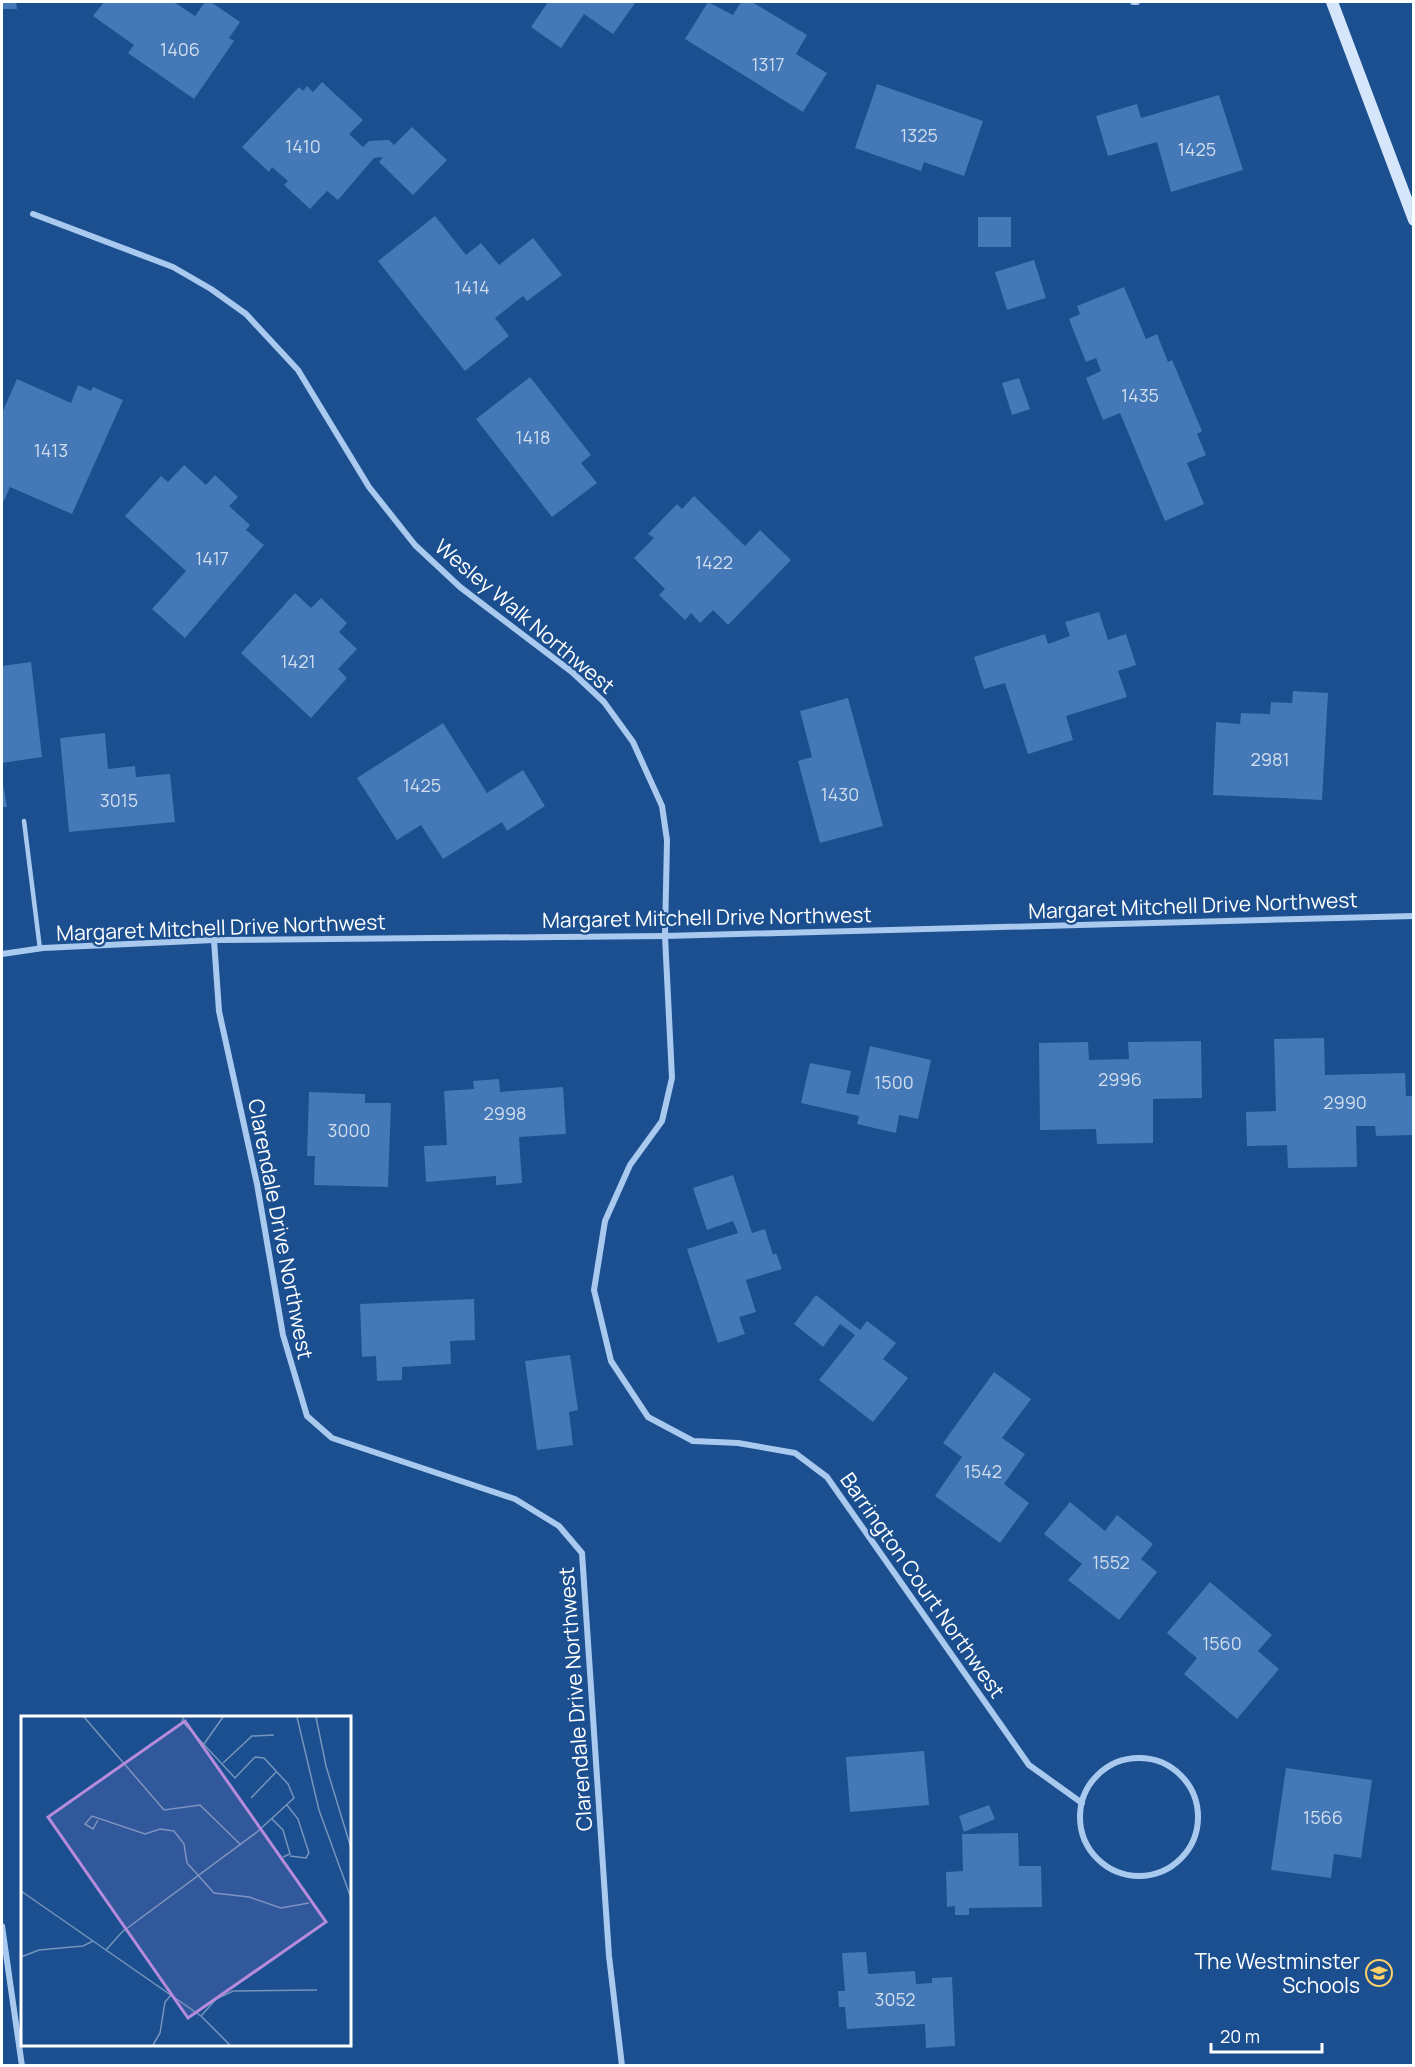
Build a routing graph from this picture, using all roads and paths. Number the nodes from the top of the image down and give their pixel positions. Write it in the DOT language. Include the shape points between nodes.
graph roads {
  1 [pos="1332,2"];
  2 [pos="33,214"];
  3 [pos="1413,220"];
  4 [pos="24,821"];
  5 [pos="1413,916"];
  6 [pos="665,936"];
  7 [pos="214,940"];
  8 [pos="40,949"];
  9 [pos="2,954"];
  10 [pos="1082,1803"];
  11 [pos="2,1926"];
  12 [pos="22,2066"];
  13 [pos="622,2066"];
  1 -- 3 [label="street"];
  2 -- 6 [label="street, Wesley Walk Northwest" via="173,267 246,314 298,370 369,487 415,545 459,587 572,672 604,702 633,742 662,806 667,840"];
  4 -- 8 [label="lane"];
  5 -- 6 [label="street, Margaret Mitchell Drive Northwest"];
  6 -- 7 [label="street, Margaret Mitchell Drive Northwest"];
  6 -- 10 [label="street, Barrington Court Northwest" via="672,1078 662,1121 630,1165 605,1221 594,1290 611,1361 648,1417 666,1427 693,1441 738,1443 795,1453 828,1477 1029,1765"];
  7 -- 8 [label="street, Margaret Mitchell Drive Northwest"];
  7 -- 13 [label="street, Clarendale Drive Northwest" via="219,1011 257,1184 283,1335 306,1416 332,1438 515,1499 559,1526 582,1553 609,1956"];
  8 -- 9 [label="street, Margaret Mitchell Drive Northwest"];
  10 -- 10 [label="street" via="1081,1824 1090,1850 1102,1863 1120,1873 1151,1875 1164,1870 1187,1852 1195,1837 1197,1803 1192,1790 1178,1772 1161,1761 1147,1758 1117,1762 1092,1780"];
  11 -- 12 [label="street"];
}
